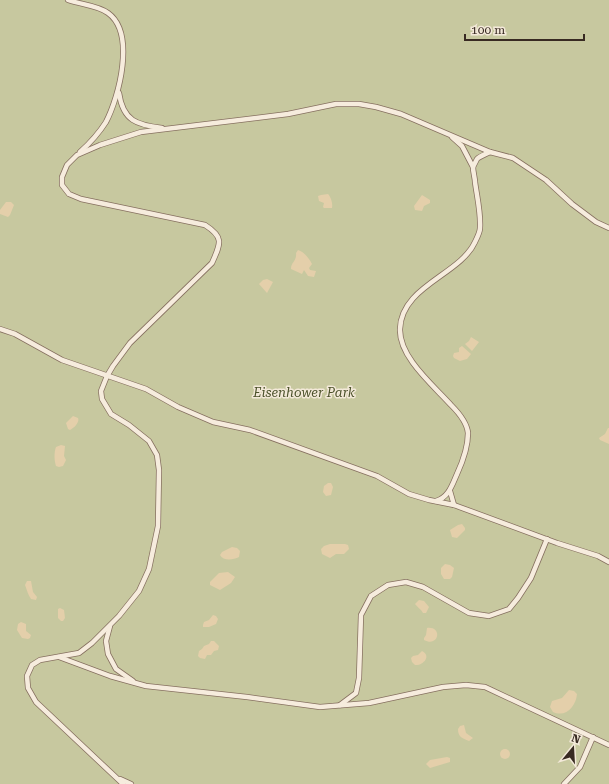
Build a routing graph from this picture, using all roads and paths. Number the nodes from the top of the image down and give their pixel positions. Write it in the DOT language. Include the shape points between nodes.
graph roads {
  1 [pos="68,0"];
  2 [pos="118,92"];
  3 [pos="168,129"];
  4 [pos="450,134"];
  5 [pos="490,152"];
  6 [pos="77,155"];
  7 [pos="473,167"];
  8 [pos="609,228"];
  9 [pos="0,329"];
  10 [pos="107,376"];
  11 [pos="450,491"];
  12 [pos="434,501"];
  13 [pos="454,505"];
  14 [pos="547,539"];
  15 [pos="609,562"];
  16 [pos="110,624"];
  17 [pos="59,657"];
  18 [pos="136,684"];
  19 [pos="340,705"];
  20 [pos="593,737"];
  21 [pos="609,745"];
  22 [pos="114,776"];
  23 [pos="123,784"];
  24 [pos="131,784"];
  25 [pos="564,784"];
  1 -- 2 [label="lane" via="99,8 116,21 122,32 123,52"];
  2 -- 3 [label="lane" via="120,105 128,116 141,125"];
  2 -- 6 [label="lane" via="105,123 95,138"];
  3 -- 4 [label="lane" via="288,114 336,104 359,104 401,114"];
  3 -- 6 [label="lane" via="141,132"];
  4 -- 5 [label="lane"];
  4 -- 7 [label="lane" via="462,146"];
  5 -- 7 [label="lane" via="478,158"];
  5 -- 8 [label="lane" via="513,158 546,180 596,222"];
  6 -- 10 [label="lane" via="67,165 62,177 62,186 69,194 81,200 205,224 215,231 220,239 212,262 130,343"];
  7 -- 11 [label="lane" via="480,229 475,243 451,268 417,294 401,318 400,329 404,349 410,360 456,410 468,431 462,461"];
  9 -- 10 [label="lane" via="27,340 62,360"];
  10 -- 12 [label="lane" via="146,389 178,407 213,422 250,430 377,476 410,494"];
  10 -- 16 [label="lane" via="101,391 102,399 111,414 149,441 157,455 159,470 158,526 149,569 139,591"];
  11 -- 12 [label="lane" via="442,499"];
  11 -- 13 [label="lane"];
  12 -- 13 [label="lane"];
  13 -- 14 [label="lane"];
  14 -- 15 [label="lane"];
  14 -- 19 [label="lane" via="531,578 518,598 509,609 488,616 469,613 423,587 406,582 388,585 371,596 361,615 356,693"];
  16 -- 17 [label="lane" via="79,653"];
  16 -- 18 [label="lane" via="106,641 108,654 116,669"];
  17 -- 18 [label="lane"];
  17 -- 22 [label="lane" via="40,660 32,665 26,676 28,688 36,702"];
  18 -- 19 [label="lane" via="320,707"];
  19 -- 20 [label="lane" via="369,703 443,687 485,687"];
  20 -- 21 [label="lane"];
  20 -- 25 [label="lane" via="580,767"];
  22 -- 23 [label="lane"];
  22 -- 24 [label="lane"];
}
